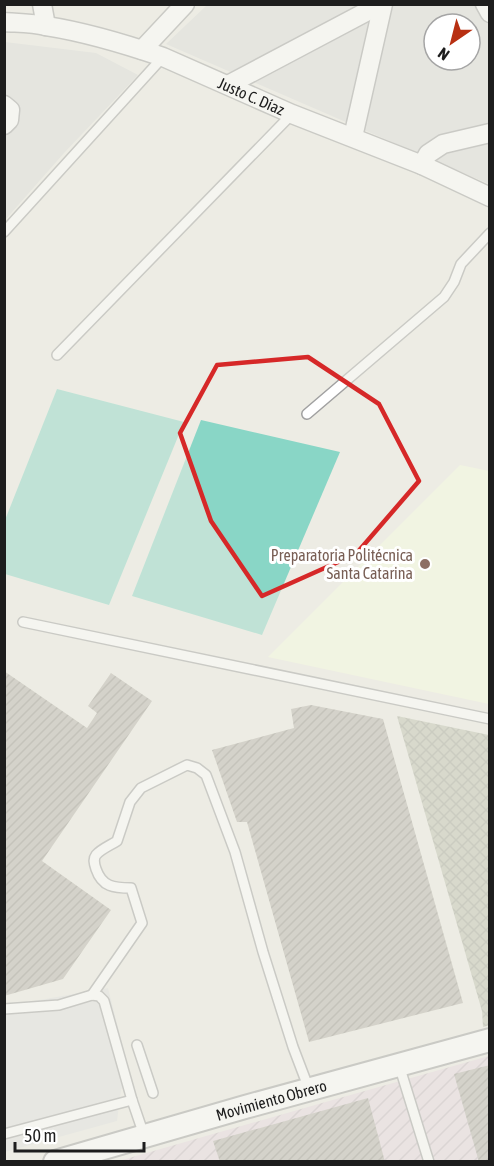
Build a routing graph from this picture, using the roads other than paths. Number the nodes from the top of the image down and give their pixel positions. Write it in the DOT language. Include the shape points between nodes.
graph roads {
  1 [pos="42,4"];
  2 [pos="184,4"];
  3 [pos="382,4"];
  4 [pos="485,4"];
  5 [pos="489,13"];
  6 [pos="4,22"];
  7 [pos="46,26"];
  8 [pos="142,50"];
  9 [pos="163,57"];
  10 [pos="228,85"];
  11 [pos="4,105"];
  12 [pos="292,114"];
  13 [pos="4,125"];
  14 [pos="489,132"];
  15 [pos="353,137"];
  16 [pos="422,165"];
  17 [pos="489,197"];
  18 [pos="4,232"];
  19 [pos="489,233"];
  20 [pos="57,355"];
  21 [pos="307,414"];
  22 [pos="23,622"];
  23 [pos="489,719"];
  24 [pos="92,995"];
  25 [pos="4,1009"];
  26 [pos="489,1040"];
  27 [pos="137,1045"];
  28 [pos="399,1065"];
  29 [pos="309,1089"];
  30 [pos="153,1093"];
  31 [pos="132,1100"];
  32 [pos="4,1134"];
  33 [pos="144,1135"];
  34 [pos="55,1161"];
  35 [pos="429,1161"];
  1 -- 7 [label="street"];
  2 -- 8 [label="street"];
  3 -- 10 [label="street"];
  3 -- 15 [label="street"];
  4 -- 5 [label="street"];
  6 -- 7 [label="street, Justo C. Díaz"];
  7 -- 8 [label="street, Justo C. Díaz"];
  8 -- 9 [label="street, Justo C. Díaz"];
  9 -- 10 [label="street, Justo C. Díaz"];
  9 -- 18 [label="lane"];
  10 -- 12 [label="street, Justo C. Díaz"];
  11 -- 13 [label="street" via="10,115"];
  12 -- 15 [label="street, Justo C. Díaz"];
  12 -- 20 [label="lane"];
  14 -- 16 [label="street" via="443,144 428,154"];
  15 -- 16 [label="street, Justo C. Díaz"];
  16 -- 17 [label="street, Justo C. Díaz"];
  19 -- 21 [label="lane" via="461,264 444,297"];
  22 -- 23 [label="lane"];
  24 -- 25 [label="lane" via="59,1005"];
  24 -- 29 [label="lane" via="142,923 131,888 107,884 99,877 95,857 117,841 130,802 141,788 187,765 197,768 206,775 235,852 263,952"];
  24 -- 31 [label="lane" via="104,1001"];
  26 -- 28 [label="street, Movimiento Obrero"];
  27 -- 30 [label="lane"];
  28 -- 29 [label="street, Movimiento Obrero"];
  28 -- 35 [label="lane"];
  29 -- 33 [label="street, Movimiento Obrero"];
  31 -- 32 [label="lane"];
  31 -- 33 [label="lane"];
  33 -- 34 [label="street, Movimiento Obrero"];
}
